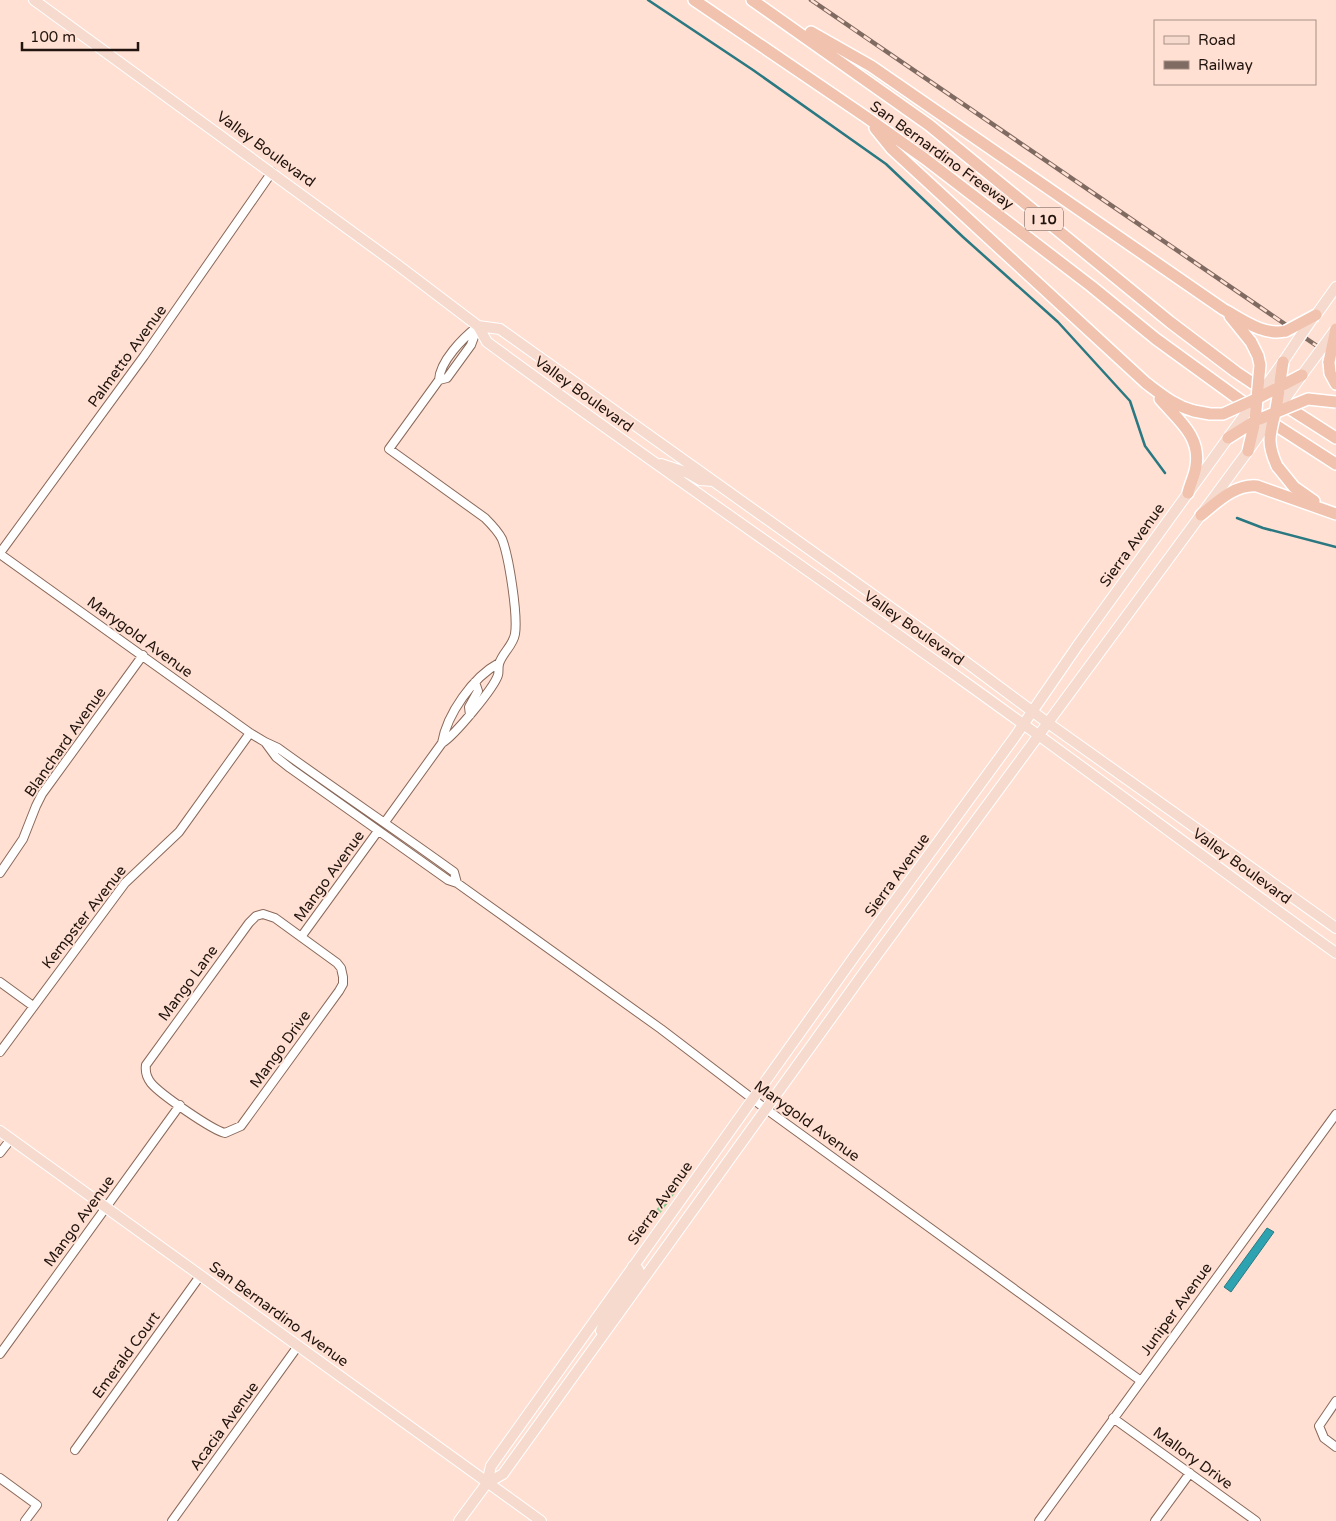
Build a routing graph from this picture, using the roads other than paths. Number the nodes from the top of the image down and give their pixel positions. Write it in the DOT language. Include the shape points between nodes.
graph roads {
  1 [pos="34,0"];
  2 [pos="694,0"];
  3 [pos="754,0"];
  4 [pos="866,117"];
  5 [pos="272,172"];
  6 [pos="1336,287"];
  7 [pos="1223,309"];
  8 [pos="1316,315"];
  9 [pos="478,326"];
  10 [pos="1336,329"];
  11 [pos="1282,362"];
  12 [pos="1302,375"];
  13 [pos="1146,383"];
  14 [pos="1336,384"];
  15 [pos="1278,388"];
  16 [pos="1256,399"];
  17 [pos="1336,402"];
  18 [pos="1275,413"];
  19 [pos="1255,421"];
  20 [pos="1228,438"];
  21 [pos="1336,438"];
  22 [pos="1248,451"];
  23 [pos="651,461"];
  24 [pos="1336,464"];
  25 [pos="713,481"];
  26 [pos="1188,493"];
  27 [pos="1331,512"];
  28 [pos="1201,515"];
  29 [pos="0,553"];
  30 [pos="143,655"];
  31 [pos="499,663"];
  32 [pos="475,682"];
  33 [pos="1032,711"];
  34 [pos="470,715"];
  35 [pos="1048,723"];
  36 [pos="1023,725"];
  37 [pos="250,733"];
  38 [pos="1038,736"];
  39 [pos="265,742"];
  40 [pos="442,743"];
  41 [pos="290,768"];
  42 [pos="385,822"];
  43 [pos="378,831"];
  44 [pos="0,873"];
  45 [pos="457,883"];
  46 [pos="1336,928"];
  47 [pos="301,937"];
  48 [pos="1336,953"];
  49 [pos="0,982"];
  50 [pos="33,1006"];
  51 [pos="0,1052"];
  52 [pos="753,1099"];
  53 [pos="180,1105"];
  54 [pos="766,1109"];
  55 [pos="1336,1114"];
  56 [pos="0,1131"];
  57 [pos="10,1139"];
  58 [pos="0,1153"];
  59 [pos="106,1207"];
  60 [pos="633,1266"];
  61 [pos="200,1276"];
  62 [pos="598,1342"];
  63 [pos="298,1346"];
  64 [pos="0,1354"];
  65 [pos="1141,1380"];
  66 [pos="1336,1401"];
  67 [pos="1113,1418"];
  68 [pos="1336,1447"];
  69 [pos="75,1450"];
  70 [pos="1190,1473"];
  71 [pos="0,1478"];
  72 [pos="487,1483"];
  73 [pos="25,1521"];
  74 [pos="172,1521"];
  75 [pos="459,1521"];
  76 [pos="540,1521"];
  77 [pos="1039,1521"];
  78 [pos="1155,1521"];
  79 [pos="1256,1521"];
  1 -- 5 [label="main road, Valley Boulevard"];
  2 -- 4 [label="highway, San Bernardino Freeway / I 10"];
  3 -- 7 [label="highway" via="871,66"];
  3 -- 21 [label="highway, San Bernardino Freeway / I 10" via="929,124 1228,366"];
  4 -- 13 [label="highway" via="892,149"];
  4 -- 24 [label="highway, San Bernardino Freeway / I 10" via="1222,388"];
  5 -- 9 [label="main road, Valley Boulevard"];
  5 -- 29 [label="street, Palmetto Avenue"];
  6 -- 8 [label="main road, Sierra Avenue"];
  7 -- 8 [label="highway, bridge" via="1262,330 1276,332 1286,331"];
  7 -- 16 [label="highway, bridge" via="1251,342 1258,356"];
  8 -- 11 [label="main road, Sierra Avenue, bridge"];
  9 -- 23 [label="main road, Valley Boulevard" via="487,342"];
  9 -- 25 [label="main road, Valley Boulevard" via="500,329"];
  9 -- 31 [label="street" via="463,339 439,371 439,380 389,449 485,518 498,531 510,578 516,626 512,643"];
  10 -- 12 [label="main road, Sierra Avenue, bridge"];
  10 -- 14 [label="highway, bridge" via="1329,362"];
  11 -- 15 [label="highway, bridge"];
  11 -- 16 [label="main road, Sierra Avenue, bridge"];
  12 -- 15 [label="highway, bridge"];
  12 -- 18 [label="main road, Sierra Avenue, bridge"];
  13 -- 16 [label="highway, bridge" via="1171,402 1194,412 1223,414"];
  13 -- 26 [label="highway" via="1194,439 1196,466"];
  15 -- 16 [label="highway, bridge"];
  15 -- 18 [label="highway, bridge"];
  16 -- 19 [label="highway, bridge"];
  16 -- 20 [label="main road, Sierra Avenue, bridge"];
  17 -- 18 [label="highway, bridge" via="1308,400"];
  18 -- 19 [label="highway, bridge"];
  18 -- 22 [label="main road, Sierra Avenue, bridge"];
  18 -- 27 [label="highway, bridge" via="1269,435 1277,466 1294,487"];
  19 -- 20 [label="highway, bridge"];
  19 -- 22 [label="highway, bridge"];
  20 -- 26 [label="main road, Sierra Avenue"];
  22 -- 28 [label="main road, Sierra Avenue"];
  23 -- 25 [label="main road" via="700,480"];
  23 -- 36 [label="main road, Valley Boulevard"];
  25 -- 33 [label="main road, Valley Boulevard"];
  26 -- 33 [label="main road, Sierra Avenue"];
  27 -- 28 [label="highway" via="1247,485"];
  28 -- 35 [label="main road, Sierra Avenue"];
  29 -- 30 [label="street, Marygold Avenue"];
  30 -- 37 [label="street, Marygold Avenue"];
  30 -- 44 [label="street, Blanchard Avenue" via="42,794 23,839"];
  31 -- 32 [label="street"];
  31 -- 34 [label="street" via="497,677"];
  32 -- 34 [label="street" via="478,691 469,707"];
  32 -- 40 [label="street" via="453,713"];
  33 -- 35 [label="main road, Valley Boulevard"];
  33 -- 36 [label="main road, Sierra Avenue"];
  34 -- 40 [label="street" via="451,738"];
  35 -- 38 [label="main road, Sierra Avenue"];
  35 -- 46 [label="main road, Valley Boulevard"];
  36 -- 38 [label="main road, Valley Boulevard"];
  36 -- 52 [label="main road, Sierra Avenue"];
  37 -- 39 [label="street, Marygold Avenue"];
  37 -- 50 [label="street, Kempster Avenue" via="179,832 125,883"];
  38 -- 48 [label="main road, Valley Boulevard"];
  38 -- 54 [label="main road, Sierra Avenue"];
  39 -- 41 [label="street, Marygold Avenue"];
  39 -- 42 [label="street, Marygold Avenue"];
  40 -- 42 [label="street"];
  41 -- 42 [label="street" via="307,774 365,815"];
  41 -- 43 [label="street, Marygold Avenue"];
  42 -- 45 [label="street" via="402,842"];
  43 -- 45 [label="street, Marygold Avenue"];
  43 -- 47 [label="street, Mango Avenue"];
  45 -- 52 [label="street, Marygold Avenue"];
  47 -- 53 [label="street, Mango Lane" via="269,915 252,919 147,1062 146,1073 151,1083"];
  47 -- 53 [label="street, Mango Drive" via="337,962 343,973 343,984 316,1023 237,1129 219,1131"];
  49 -- 50 [label="street"];
  50 -- 51 [label="street, Kempster Avenue"];
  52 -- 54 [label="street, Marygold Avenue"];
  52 -- 60 [label="main road, Sierra Avenue"];
  53 -- 59 [label="street, Mango Avenue"];
  54 -- 62 [label="main road, Sierra Avenue"];
  54 -- 65 [label="street, Marygold Avenue"];
  55 -- 65 [label="street, Juniper Avenue"];
  56 -- 57 [label="main road, San Bernardino Avenue"];
  57 -- 58 [label="street"];
  57 -- 59 [label="main road, San Bernardino Avenue"];
  59 -- 61 [label="main road, San Bernardino Avenue"];
  59 -- 64 [label="street, Mango Avenue"];
  60 -- 62 [label="main road" via="639,1272 605,1320"];
  60 -- 72 [label="main road, Sierra Avenue" via="491,1466"];
  61 -- 63 [label="main road, San Bernardino Avenue"];
  61 -- 69 [label="street, Emerald Court"];
  62 -- 72 [label="main road, Sierra Avenue" via="503,1474"];
  63 -- 72 [label="main road, San Bernardino Avenue"];
  63 -- 74 [label="street, Acacia Avenue"];
  65 -- 67 [label="street, Juniper Avenue"];
  66 -- 68 [label="street" via="1319,1426 1324,1438"];
  67 -- 70 [label="street, Mallory Drive"];
  67 -- 77 [label="street, Juniper Avenue"];
  70 -- 78 [label="street"];
  70 -- 79 [label="street, Mallory Drive"];
  71 -- 73 [label="street" via="37,1505"];
  72 -- 75 [label="main road, Sierra Avenue"];
  72 -- 76 [label="main road, San Bernardino Avenue"];
}
